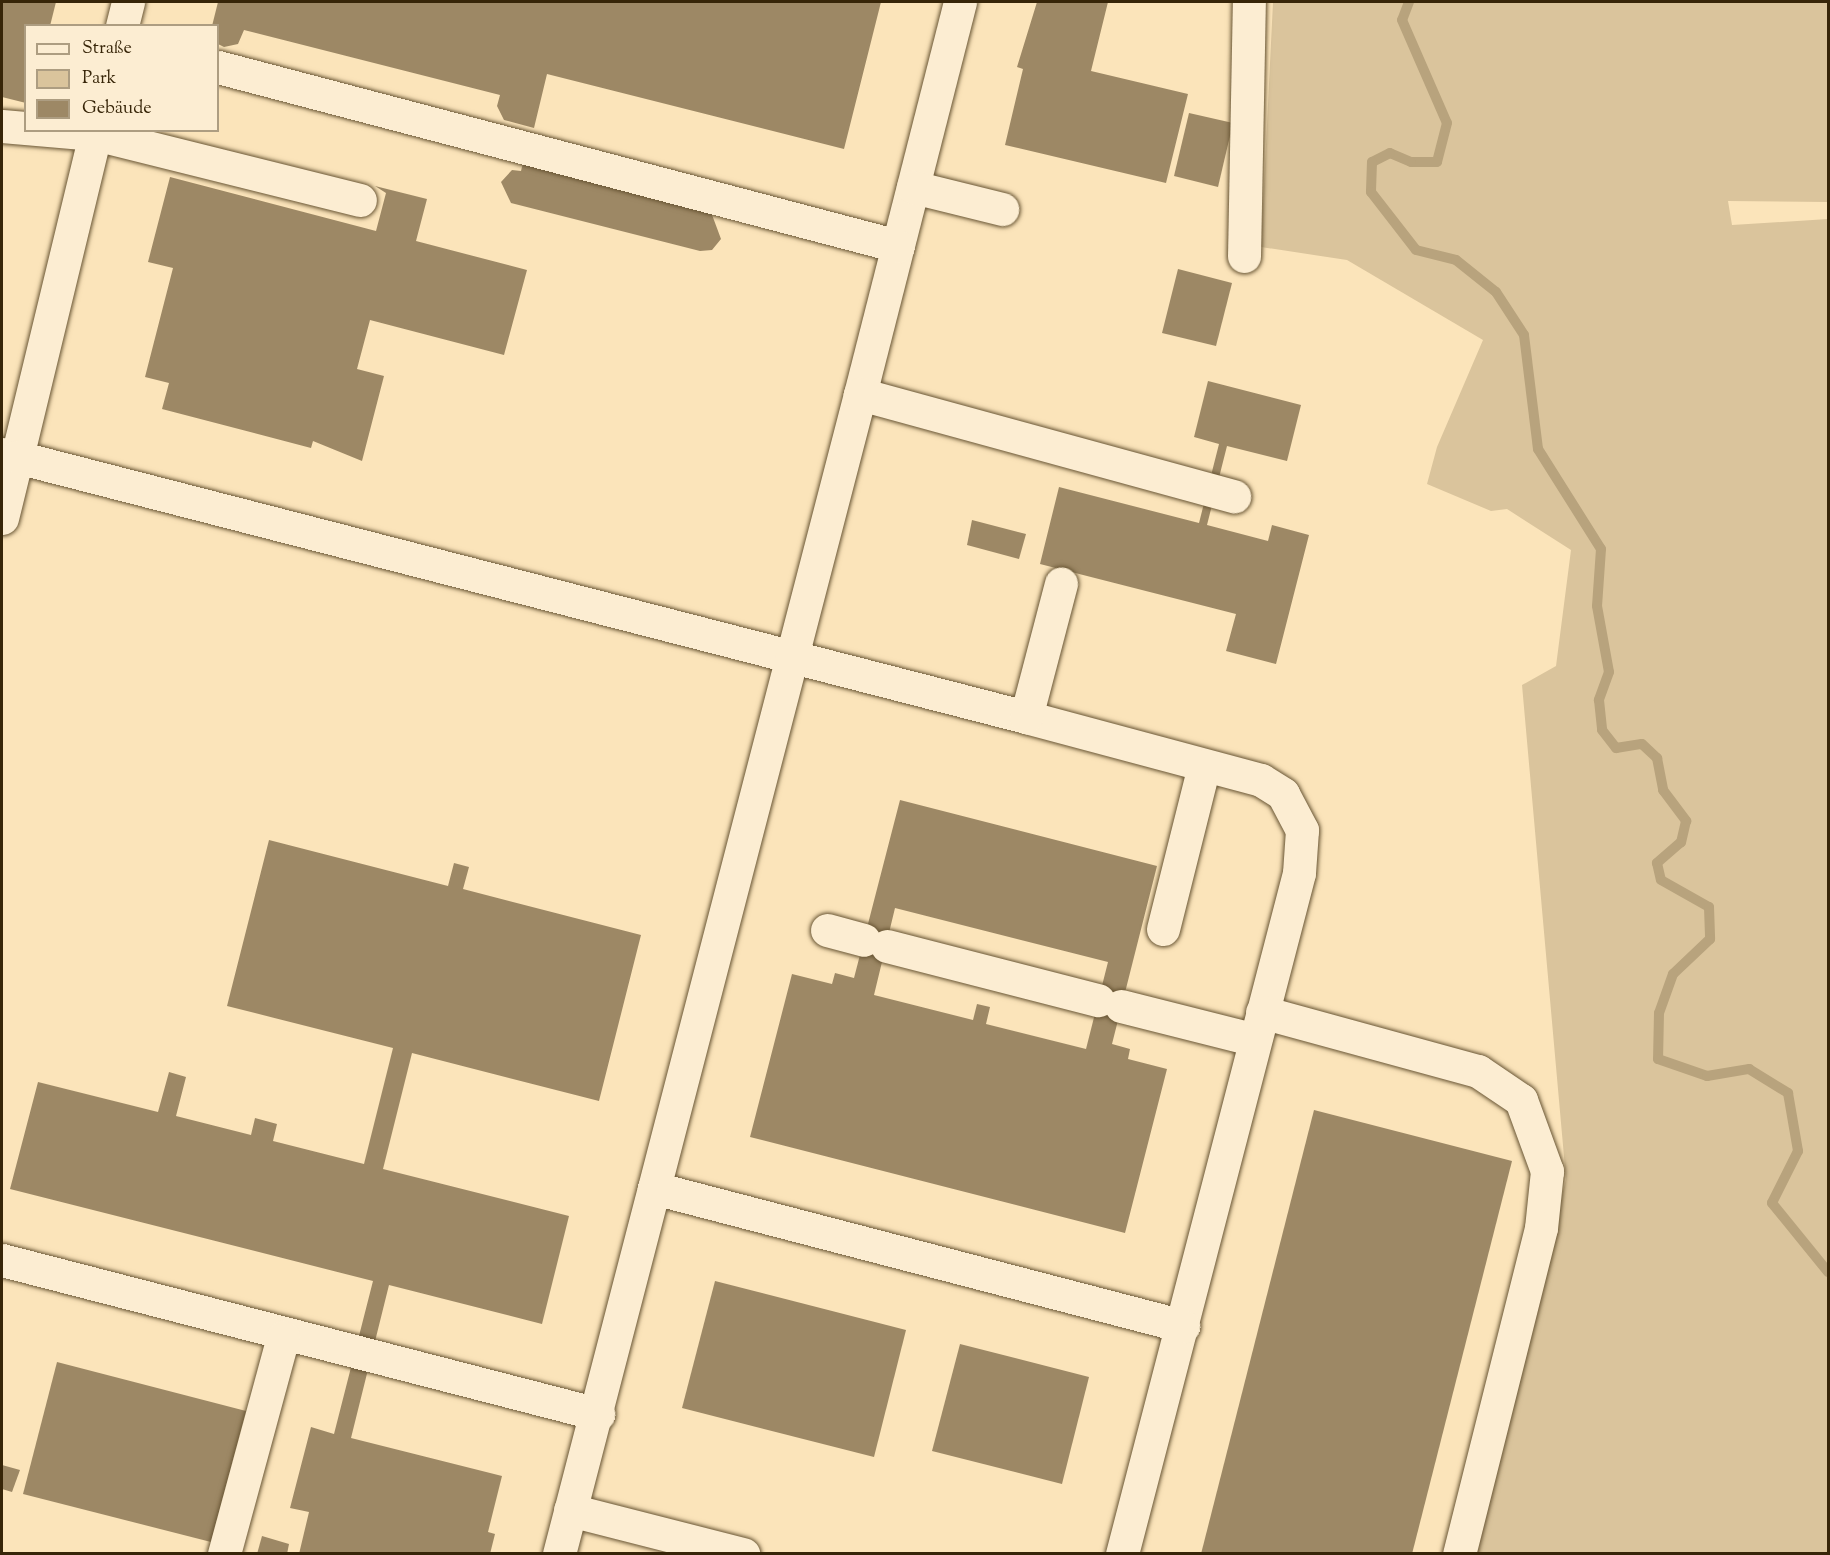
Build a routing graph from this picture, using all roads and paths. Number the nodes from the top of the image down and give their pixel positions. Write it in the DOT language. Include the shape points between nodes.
graph roads {
  1 [pos="128,2"];
  2 [pos="960,2"];
  3 [pos="1249,2"];
  4 [pos="122,24"];
  5 [pos="219,67"];
  6 [pos="2,126"];
  7 [pos="24,127"];
  8 [pos="95,132"];
  9 [pos="913,187"];
  10 [pos="360,200"];
  11 [pos="1002,209"];
  12 [pos="898,246"];
  13 [pos="1244,256"];
  14 [pos="860,394"];
  15 [pos="9,455"];
  16 [pos="1234,496"];
  17 [pos="2,518"];
  18 [pos="1061,584"];
  19 [pos="792,656"];
  20 [pos="1026,717"];
  21 [pos="1204,766"];
  22 [pos="1163,929"];
  23 [pos="827,930"];
  24 [pos="1259,1026"];
  25 [pos="654,1188"];
  26 [pos="2,1260"];
  27 [pos="1183,1326"];
  28 [pos="283,1337"];
  29 [pos="598,1414"];
  30 [pos="570,1510"];
  31 [pos="224,1554"];
  32 [pos="559,1554"];
  33 [pos="743,1554"];
  34 [pos="1122,1554"];
  35 [pos="1460,1554"];
  1 -- 4 [label="lane"];
  2 -- 9 [label="lane"];
  3 -- 13 [label="lane"];
  5 -- 12 [label="lane"];
  6 -- 7 [label="lane"];
  8 -- 10 [label="lane"];
  8 -- 15 [label="lane"];
  9 -- 11 [label="lane"];
  9 -- 12 [label="lane"];
  12 -- 14 [label="lane"];
  14 -- 16 [label="lane"];
  14 -- 19 [label="lane"];
  15 -- 17 [label="lane"];
  15 -- 19 [label="lane"];
  18 -- 20 [label="lane"];
  19 -- 20 [label="lane"];
  19 -- 25 [label="lane"];
  20 -- 21 [label="lane"];
  21 -- 22 [label="lane"];
  21 -- 24 [label="lane" via="1261,780 1283,794 1302,830 1299,873"];
  23 -- 24 [label="lane" via="1109,1003"];
  24 -- 27 [label="lane"];
  24 -- 35 [label="lane" via="1478,1071 1521,1100 1547,1171 1541,1228"];
  25 -- 27 [label="lane"];
  25 -- 29 [label="lane"];
  26 -- 28 [label="lane"];
  27 -- 34 [label="lane"];
  28 -- 29 [label="lane"];
  28 -- 31 [label="lane"];
  29 -- 30 [label="lane"];
  30 -- 32 [label="lane"];
  30 -- 33 [label="lane"];
}
